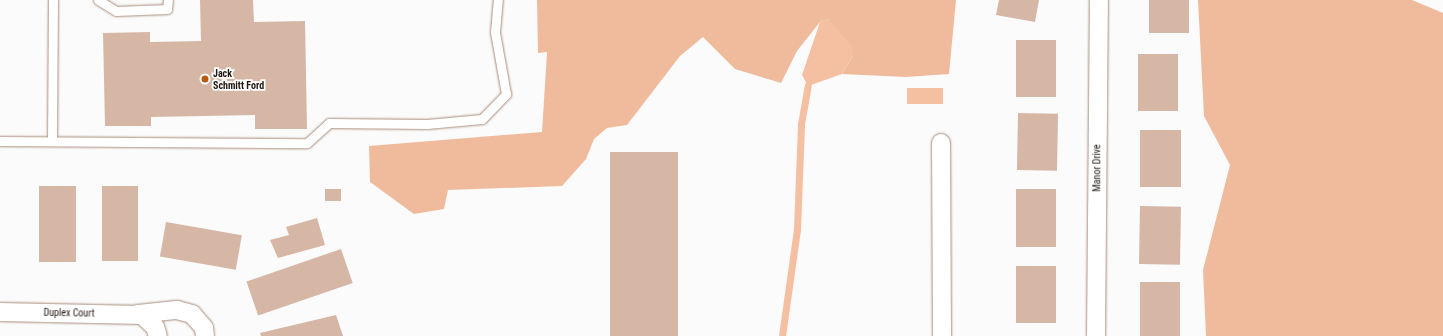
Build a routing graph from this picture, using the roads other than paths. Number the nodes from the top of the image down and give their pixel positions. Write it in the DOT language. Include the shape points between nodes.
graph roads {
  1 [pos="52,0"];
  2 [pos="98,0"];
  3 [pos="168,0"];
  4 [pos="498,0"];
  5 [pos="1099,0"];
  6 [pos="0,141"];
  7 [pos="52,141"];
  8 [pos="941,143"];
  9 [pos="0,312"];
  10 [pos="138,314"];
  11 [pos="158,336"];
  12 [pos="205,336"];
  13 [pos="942,336"];
  14 [pos="1096,336"];
  1 -- 7 [label="lane"];
  2 -- 3 [label="lane" via="116,11 167,9"];
  4 -- 7 [label="lane" via="495,32 506,94 482,119 426,124 329,123 307,143"];
  5 -- 14 [label="street, Manor Drive"];
  6 -- 7 [label="lane"];
  8 -- 13 [label="street"];
  9 -- 10 [label="street, Duplex Court"];
  10 -- 11 [label="street" via="156,327"];
  10 -- 12 [label="street, Duplex Court" via="177,310 192,314 204,328"];
}
